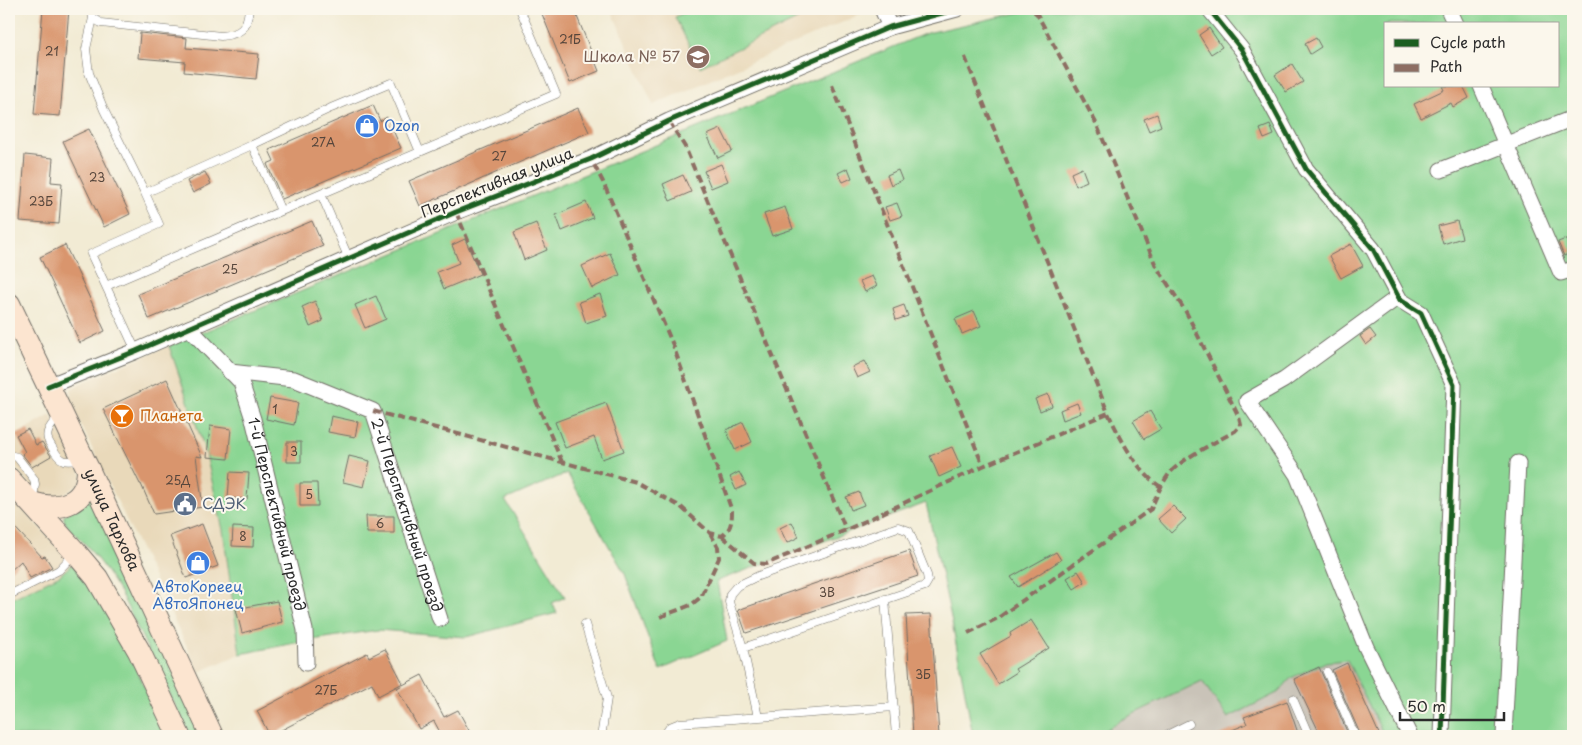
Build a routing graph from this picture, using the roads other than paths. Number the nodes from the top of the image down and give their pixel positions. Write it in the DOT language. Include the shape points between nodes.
graph roads {
  1 [pos="91,9"];
  2 [pos="249,9"];
  3 [pos="520,9"];
  4 [pos="882,9"];
  5 [pos="957,9"];
  6 [pos="1209,9"];
  7 [pos="1448,9"];
  8 [pos="93,18"];
  9 [pos="1453,22"];
  10 [pos="890,28"];
  11 [pos="1482,88"];
  12 [pos="1573,118"];
  13 [pos="1505,143"];
  14 [pos="252,145"];
  15 [pos="420,152"];
  16 [pos="1441,170"];
  17 [pos="145,193"];
  18 [pos="321,194"];
  19 [pos="281,211"];
  20 [pos="349,259"];
  21 [pos="1573,269"];
  22 [pos="106,286"];
  23 [pos="1398,297"];
  24 [pos="10,312"];
  25 [pos="188,328"];
  26 [pos="136,351"];
  27 [pos="230,372"];
  28 [pos="48,386"];
  29 [pos="9,455"];
  30 [pos="1518,463"];
  31 [pos="86,464"];
  32 [pos="9,479"];
  33 [pos="32,503"];
  34 [pos="76,553"];
  35 [pos="9,595"];
  36 [pos="885,599"];
  37 [pos="440,619"];
  38 [pos="585,624"];
  39 [pos="743,648"];
  40 [pos="306,663"];
  41 [pos="1327,672"];
  42 [pos="1293,699"];
  43 [pos="894,707"];
  44 [pos="758,717"];
  45 [pos="1189,724"];
  46 [pos="179,736"];
  47 [pos="212,736"];
  48 [pos="602,736"];
  49 [pos="664,736"];
  50 [pos="896,736"];
  51 [pos="1165,736"];
  52 [pos="1309,736"];
  53 [pos="1355,736"];
  54 [pos="1410,736"];
  55 [pos="1442,736"];
  56 [pos="1504,736"];
  1 -- 8 [label="lane"];
  2 -- 8 [label="lane" via="243,29 234,35 221,36 100,23"];
  3 -- 15 [label="lane" via="556,94"];
  4 -- 10 [label="street"];
  5 -- 10 [label="street, Перспективная улица"];
  6 -- 23 [label="street" via="1242,50 1306,169 1373,249"];
  7 -- 9 [label="street"];
  8 -- 17 [label="lane" via="86,49 89,72"];
  10 -- 20 [label="street, Перспективная улица" via="669,121 591,159 456,212"];
  11 -- 13 [label="street"];
  12 -- 13 [label="street"];
  13 -- 16 [label="street"];
  13 -- 21 [label="street" via="1561,273"];
  14 -- 15 [label="lane" via="391,83"];
  14 -- 17 [label="lane"];
  14 -- 19 [label="lane"];
  15 -- 18 [label="lane"];
  17 -- 22 [label="lane" via="159,224 91,254"];
  18 -- 19 [label="lane"];
  18 -- 20 [label="lane"];
  19 -- 22 [label="lane"];
  20 -- 25 [label="street, Перспективная улица"];
  22 -- 26 [label="lane"];
  23 -- 54 [label="street" via="1284,380 1246,401 1297,475 1366,646"];
  23 -- 55 [label="street" via="1421,313 1454,386"];
  24 -- 28 [label="main road, улица Тархова"];
  25 -- 26 [label="street, Перспективная улица"];
  25 -- 27 [label="street, 1-й Перспективный проезд"];
  26 -- 28 [label="street, Перспективная улица"];
  27 -- 37 [label="street, 2-й Перспективный проезд" via="294,379 373,410"];
  27 -- 40 [label="street, 1-й Перспективный проезд" via="241,382 253,418 306,630"];
  28 -- 31 [label="main road, улица Тархова"];
  29 -- 33 [label="lane" via="17,457 34,479"];
  30 -- 56 [label="street"];
  31 -- 33 [label="main road" via="86,486 72,500 55,507"];
  31 -- 47 [label="main road, улица Тархова"];
  32 -- 33 [label="main road"];
  33 -- 34 [label="main road"];
  34 -- 35 [label="lane" via="59,570"];
  34 -- 46 [label="main road" via="97,578 139,650"];
  36 -- 39 [label="lane"];
  36 -- 39 [label="lane" via="925,586 928,581 909,531 898,527 737,586 730,594 729,602"];
  36 -- 43 [label="lane"];
  38 -- 48 [label="lane" via="607,698"];
  39 -- 44 [label="lane"];
  41 -- 53 [label="lane"];
  42 -- 52 [label="lane"];
  43 -- 44 [label="lane"];
  43 -- 50 [label="lane"];
  44 -- 49 [label="lane" via="680,723 670,727"];
  45 -- 51 [label="lane"];
}
